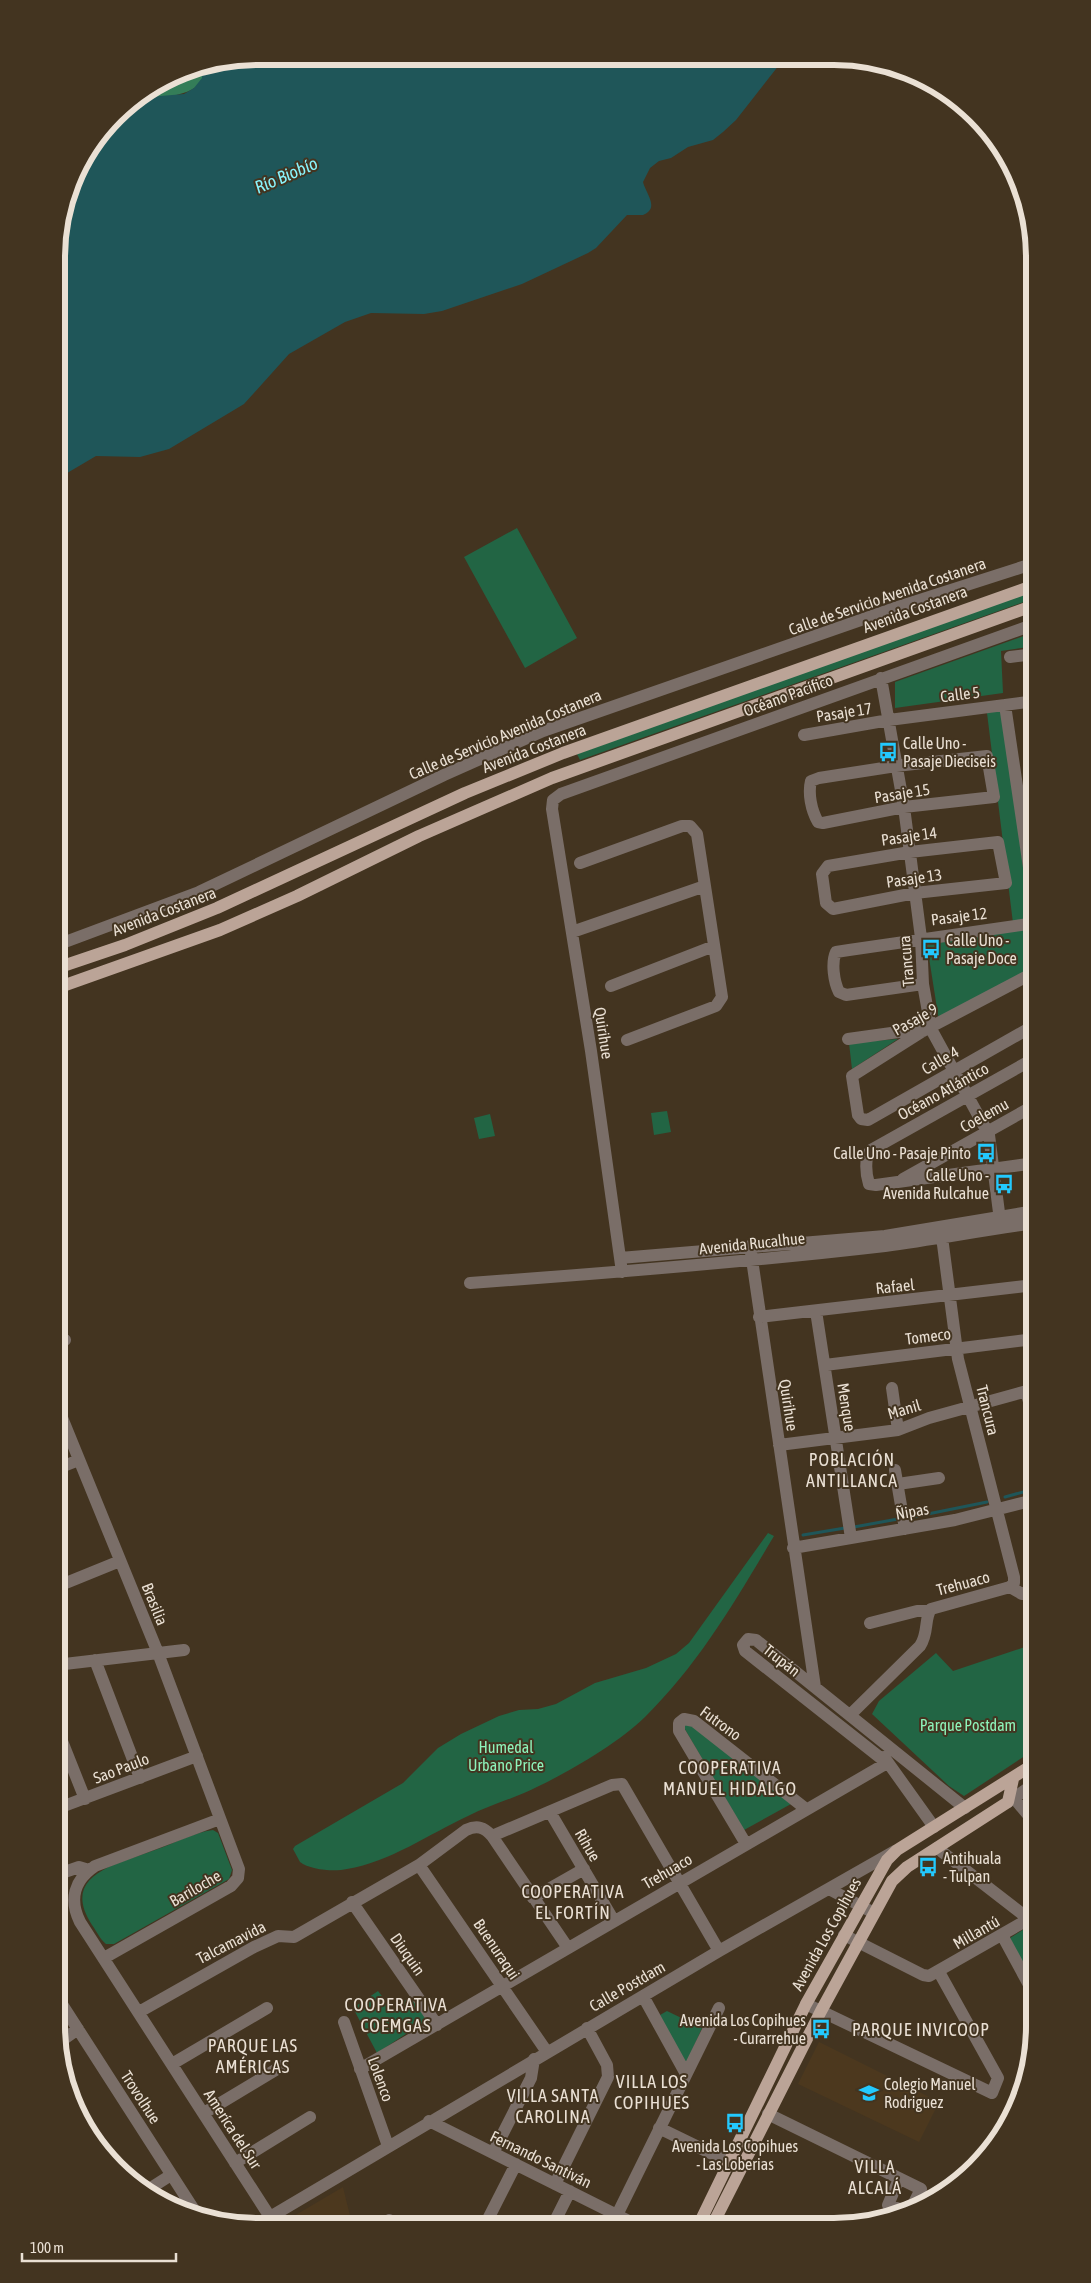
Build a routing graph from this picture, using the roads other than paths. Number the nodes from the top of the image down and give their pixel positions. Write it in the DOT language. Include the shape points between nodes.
graph roads {
  1 [pos="1026,566"];
  2 [pos="1026,587"];
  3 [pos="1026,608"];
  4 [pos="1026,627"];
  5 [pos="1026,655"];
  6 [pos="1010,657"];
  7 [pos="881,678"];
  8 [pos="1026,702"];
  9 [pos="1005,705"];
  10 [pos="889,720"];
  11 [pos="804,735"];
  12 [pos="896,766"];
  13 [pos="553,800"];
  14 [pos="904,807"];
  15 [pos="1026,843"];
  16 [pos="910,852"];
  17 [pos="580,863"];
  18 [pos="1006,884"];
  19 [pos="705,886"];
  20 [pos="915,893"];
  21 [pos="829,906"];
  22 [pos="1026,924"];
  23 [pos="572,932"];
  24 [pos="921,938"];
  25 [pos="65,941"];
  26 [pos="714,946"];
  27 [pos="65,965"];
  28 [pos="1026,977"];
  29 [pos="923,984"];
  30 [pos="65,985"];
  31 [pos="611,986"];
  32 [pos="927,1030"];
  33 [pos="1026,1030"];
  34 [pos="848,1039"];
  35 [pos="627,1040"];
  36 [pos="1026,1062"];
  37 [pos="954,1071"];
  38 [pos="968,1095"];
  39 [pos="1026,1109"];
  40 [pos="1026,1117"];
  41 [pos="861,1119"];
  42 [pos="1007,1120"];
  43 [pos="987,1131"];
  44 [pos="1026,1164"];
  45 [pos="994,1168"];
  46 [pos="896,1182"];
  47 [pos="1026,1214"];
  48 [pos="1001,1222"];
  49 [pos="1026,1223"];
  50 [pos="942,1236"];
  51 [pos="750,1246"];
  52 [pos="620,1258"];
  53 [pos="751,1260"];
  54 [pos="622,1272"];
  55 [pos="470,1283"];
  56 [pos="1026,1286"];
  57 [pos="949,1296"];
  58 [pos="816,1311"];
  59 [pos="758,1317"];
  60 [pos="1026,1340"];
  61 [pos="956,1348"];
  62 [pos="825,1365"];
  63 [pos="892,1388"];
  64 [pos="1026,1391"];
  65 [pos="970,1407"];
  66 [pos="65,1425"];
  67 [pos="898,1430"];
  68 [pos="836,1438"];
  69 [pos="779,1445"];
  70 [pos="79,1460"];
  71 [pos="65,1465"];
  72 [pos="895,1470"];
  73 [pos="939,1478"];
  74 [pos="898,1484"];
  75 [pos="1026,1502"];
  76 [pos="997,1510"];
  77 [pos="905,1529"];
  78 [pos="851,1538"];
  79 [pos="793,1548"];
  80 [pos="120,1561"];
  81 [pos="65,1584"];
  82 [pos="1010,1587"];
  83 [pos="1026,1593"];
  84 [pos="930,1611"];
  85 [pos="870,1623"];
  86 [pos="184,1650"];
  87 [pos="158,1654"];
  88 [pos="95,1660"];
  89 [pos="65,1663"];
  90 [pos="815,1688"];
  91 [pos="850,1715"];
  92 [pos="872,1733"];
  93 [pos="65,1748"];
  94 [pos="197,1756"];
  95 [pos="887,1763"];
  96 [pos="1026,1769"];
  97 [pos="140,1778"];
  98 [pos="1012,1779"];
  99 [pos="1026,1790"];
  100 [pos="85,1798"];
  101 [pos="1011,1800"];
  102 [pos="65,1806"];
  103 [pos="965,1808"];
  104 [pos="806,1810"];
  105 [pos="550,1812"];
  106 [pos="1026,1814"];
  107 [pos="220,1819"];
  108 [pos="934,1827"];
  109 [pos="492,1836"];
  110 [pos="956,1836"];
  111 [pos="746,1844"];
  112 [pos="937,1848"];
  113 [pos="897,1850"];
  114 [pos="419,1865"];
  115 [pos="584,1869"];
  116 [pos="89,1870"];
  117 [pos="65,1872"];
  118 [pos="679,1883"];
  119 [pos="829,1889"];
  120 [pos="533,1898"];
  121 [pos="352,1902"];
  122 [pos="860,1906"];
  123 [pos="874,1913"];
  124 [pos="1026,1916"];
  125 [pos="614,1921"];
  126 [pos="1026,1924"];
  127 [pos="844,1935"];
  128 [pos="1002,1935"];
  129 [pos="858,1942"];
  130 [pos="568,1948"];
  131 [pos="719,1951"];
  132 [pos="104,1958"];
  133 [pos="939,1972"];
  134 [pos="1026,1979"];
  135 [pos="502,1987"];
  136 [pos="643,1996"];
  137 [pos="806,2004"];
  138 [pos="267,2008"];
  139 [pos="719,2008"];
  140 [pos="820,2011"];
  141 [pos="65,2012"];
  142 [pos="139,2012"];
  143 [pos="344,2022"];
  144 [pos="437,2025"];
  145 [pos="587,2028"];
  146 [pos="78,2030"];
  147 [pos="65,2038"];
  148 [pos="547,2052"];
  149 [pos="534,2059"];
  150 [pos="172,2064"];
  151 [pos="282,2066"];
  152 [pos="360,2069"];
  153 [pos="686,2074"];
  154 [pos="204,2113"];
  155 [pos="768,2114"];
  156 [pos="310,2117"];
  157 [pos="429,2122"];
  158 [pos="659,2128"];
  159 [pos="388,2146"];
  160 [pos="493,2153"];
  161 [pos="729,2162"];
  162 [pos="236,2163"];
  163 [pos="516,2164"];
  164 [pos="172,2175"];
  165 [pos="899,2179"];
  166 [pos="556,2184"];
  167 [pos="152,2187"];
  168 [pos="570,2191"];
  169 [pos="916,2199"];
  170 [pos="192,2207"];
  171 [pos="896,2208"];
  172 [pos="264,2218"];
  173 [pos="268,2218"];
  174 [pos="489,2218"];
  175 [pos="556,2218"];
  176 [pos="618,2218"];
  177 [pos="623,2218"];
  178 [pos="702,2218"];
  179 [pos="716,2218"];
  1 -- 25 [label="street, Calle de Servicio Avenida Costanera" via="898,606 544,731 199,892"];
  2 -- 27 [label="main road, Avenida Costanera" via="563,753 457,796 217,908"];
  3 -- 30 [label="main road" via="552,778 419,836 220,930"];
  4 -- 7 [label="street, Océano Pacífico"];
  5 -- 6 [label="street"];
  7 -- 10 [label="street, Trancura"];
  7 -- 13 [label="street, Océano Pacífico" via="561,794"];
  8 -- 9 [label="street, Calle 5"];
  9 -- 10 [label="street, Calle 5"];
  9 -- 15 [label="street"];
  10 -- 11 [label="street, Pasaje 17"];
  10 -- 12 [label="street, Trancura"];
  12 -- 14 [label="street, Trancura"];
  12 -- 14 [label="street, Pasaje 15" via="812,780 809,789 818,822 824,824"];
  12 -- 14 [label="street, Pasaje 15" via="987,756 994,797"];
  13 -- 23 [label="street, Quirihue"];
  14 -- 16 [label="street, Trancura"];
  16 -- 18 [label="street, Pasaje 14" via="998,842"];
  16 -- 20 [label="street, Trancura"];
  16 -- 21 [label="street, Pasaje 14" via="828,866 822,874"];
  17 -- 19 [label="street, Quirihue" via="682,826 690,826 697,834"];
  18 -- 20 [label="street, Pasaje 13"];
  19 -- 23 [label="street"];
  19 -- 26 [label="street, Quirihue"];
  20 -- 21 [label="street, Pasaje 13" via="833,909"];
  20 -- 24 [label="street, Trancura"];
  22 -- 24 [label="street, Pasaje 12"];
  23 -- 52 [label="street, Quirihue"];
  24 -- 29 [label="street, Trancura"];
  24 -- 29 [label="street, Pasaje 12" via="836,952 833,958 836,986 846,995"];
  26 -- 31 [label="street"];
  26 -- 35 [label="street, Quirihue" via="721,1002"];
  28 -- 32 [label="street, Pasaje 9"];
  29 -- 32 [label="street, Trancura"];
  32 -- 34 [label="street"];
  32 -- 37 [label="street, Trancura"];
  32 -- 41 [label="street, Pasaje 9" via="852,1076"];
  33 -- 37 [label="street, Calle 4"];
  36 -- 38 [label="street, Océano Atlántico"];
  37 -- 38 [label="street, Trancura"];
  37 -- 41 [label="street, Calle 4" via="868,1120"];
  38 -- 43 [label="street, Trancura"];
  38 -- 46 [label="street, Océano Atlántico" via="868,1153 869,1184"];
  39 -- 42 [label="street, Coelemu"];
  40 -- 42 [label="street"];
  42 -- 43 [label="street, Coelemu"];
  43 -- 45 [label="street, Trancura"];
  43 -- 46 [label="street, Coelemu"];
  44 -- 45 [label="street"];
  45 -- 46 [label="street"];
  45 -- 48 [label="street, Trancura"];
  47 -- 48 [label="street, Avenida Rucalhue"];
  48 -- 49 [label="street, Avenida Rucalhue"];
  48 -- 50 [label="street, Avenida Rucalhue"];
  48 -- 51 [label="street, Avenida Rucalhue" via="885,1236"];
  50 -- 53 [label="street, Avenida Rucalhue"];
  50 -- 57 [label="street, Trancura"];
  51 -- 52 [label="street, Avenida Rucalhue"];
  51 -- 53 [label="street, Quirihue"];
  52 -- 54 [label="street, Quirihue"];
  53 -- 54 [label="street, Avenida Rucalhue"];
  53 -- 59 [label="street, Quirihue"];
  54 -- 55 [label="street, Avenida Rucalhue"];
  56 -- 57 [label="street, Rafael"];
  57 -- 58 [label="street, Rafael"];
  57 -- 61 [label="street, Trancura"];
  58 -- 59 [label="street, Rafael"];
  58 -- 62 [label="street, Menque"];
  59 -- 69 [label="street, Quirihue"];
  60 -- 61 [label="street, Tomeco"];
  61 -- 62 [label="street, Tomeco"];
  61 -- 65 [label="street, Trancura"];
  62 -- 68 [label="street, Menque"];
  63 -- 67 [label="street"];
  64 -- 65 [label="street, Manil"];
  65 -- 67 [label="street, Manil"];
  65 -- 76 [label="street, Trancura"];
  66 -- 70 [label="street, Brasilia"];
  67 -- 68 [label="street, Manil"];
  68 -- 69 [label="street, Manil"];
  68 -- 78 [label="street, Menque"];
  69 -- 79 [label="street, Quirihue"];
  70 -- 71 [label="street"];
  70 -- 80 [label="street, Brasilia"];
  72 -- 74 [label="street"];
  73 -- 74 [label="street"];
  74 -- 77 [label="street"];
  75 -- 76 [label="street, Ñipas"];
  76 -- 77 [label="street, Ñipas"];
  76 -- 82 [label="street, Trancura" via="1014,1578"];
  77 -- 78 [label="street, Ñipas"];
  78 -- 79 [label="street, Ñipas"];
  79 -- 90 [label="street, Quirihue"];
  80 -- 81 [label="street"];
  80 -- 87 [label="street, Brasilia"];
  82 -- 83 [label="street, Trehuaco"];
  82 -- 84 [label="street, Trehuaco"];
  84 -- 85 [label="street, Trehuaco" via="917,1611"];
  84 -- 91 [label="street, Trehuaco" via="925,1638 920,1646"];
  86 -- 87 [label="street"];
  87 -- 88 [label="street"];
  87 -- 94 [label="street, Brasilia"];
  88 -- 89 [label="street"];
  88 -- 97 [label="street"];
  90 -- 91 [label="street, Trupán"];
  90 -- 95 [label="street, Trupán" via="756,1640 750,1638 744,1643 745,1651"];
  91 -- 92 [label="street, Trupán"];
  92 -- 95 [label="street, Trupán"];
  92 -- 103 [label="street, Trupán"];
  93 -- 100 [label="street"];
  94 -- 97 [label="street, Sao Paulo"];
  94 -- 107 [label="street, Brasilia"];
  95 -- 104 [label="street, Trehuaco"];
  95 -- 108 [label="street, Trupán"];
  96 -- 98 [label="main road, Calle Postdam"];
  97 -- 100 [label="street, Sao Paulo"];
  98 -- 101 [label="main road"];
  98 -- 103 [label="main road, Calle Postdam"];
  99 -- 101 [label="street"];
  100 -- 102 [label="street, Sao Paulo"];
  101 -- 106 [label="street"];
  101 -- 110 [label="main road"];
  103 -- 108 [label="main road, Calle Postdam"];
  103 -- 110 [label="main road"];
  104 -- 111 [label="street, Trehuaco"];
  104 -- 111 [label="street, Futrono" via="694,1721 684,1719 679,1730"];
  105 -- 109 [label="street"];
  105 -- 115 [label="street, Rihue"];
  105 -- 118 [label="street" via="612,1785 622,1784"];
  107 -- 116 [label="street"];
  107 -- 132 [label="street, Bariloche" via="238,1865 236,1881"];
  108 -- 113 [label="main road, Calle Postdam"];
  109 -- 114 [label="street, Talcamavida" via="482,1828 471,1828"];
  109 -- 120 [label="street"];
  110 -- 112 [label="main road"];
  111 -- 118 [label="street, Trehuaco"];
  112 -- 123 [label="main road" via="896,1876"];
  112 -- 124 [label="street"];
  113 -- 119 [label="street, Calle Postdam"];
  113 -- 122 [label="main road, Avenida Los Copihues" via="883,1865"];
  114 -- 121 [label="street, Talcamavida"];
  114 -- 135 [label="street, Buenuraqui"];
  115 -- 120 [label="street"];
  115 -- 125 [label="street, Rihue"];
  116 -- 117 [label="street" via="78,1867"];
  116 -- 132 [label="street" via="77,1884 74,1905 80,1922"];
  118 -- 125 [label="street, Trehuaco"];
  118 -- 131 [label="street"];
  119 -- 122 [label="street"];
  119 -- 131 [label="street, Calle Postdam"];
  120 -- 130 [label="street"];
  121 -- 142 [label="street, Talcamavida" via="294,1937 278,1936 254,1947"];
  121 -- 144 [label="street, Diuquin"];
  122 -- 123 [label="street"];
  122 -- 127 [label="main road, Avenida Los Copihues"];
  123 -- 129 [label="main road, Avenida Los Copihues"];
  125 -- 130 [label="street, Trehuaco"];
  126 -- 128 [label="street, Millantú"];
  127 -- 129 [label="street"];
  127 -- 137 [label="main road, Avenida Los Copihues"];
  128 -- 133 [label="street, Millantú"];
  128 -- 134 [label="street"];
  129 -- 133 [label="street" via="923,1975"];
  129 -- 140 [label="main road, Avenida Los Copihues"];
  130 -- 135 [label="street, Trehuaco"];
  131 -- 136 [label="street, Calle Postdam"];
  132 -- 142 [label="street, Ameríca del Sur"];
  133 -- 140 [label="street" via="998,2078 992,2094"];
  135 -- 144 [label="street, Trehuaco"];
  135 -- 148 [label="street, Buenuraqui"];
  136 -- 145 [label="street, Calle Postdam"];
  136 -- 153 [label="street"];
  137 -- 140 [label="street"];
  137 -- 161 [label="main road, Avenida Los Copihues"];
  138 -- 150 [label="street"];
  139 -- 153 [label="street"];
  140 -- 155 [label="main road, Avenida Los Copihues"];
  141 -- 146 [label="street, Trovolhue"];
  142 -- 150 [label="street, Ameríca del Sur"];
  143 -- 152 [label="street, Lolenco"];
  144 -- 152 [label="street, Trehuaco"];
  145 -- 148 [label="street, Calle Postdam"];
  145 -- 166 [label="street" via="607,2065 608,2078"];
  146 -- 147 [label="street"];
  146 -- 164 [label="street, Trovolhue"];
  148 -- 149 [label="street, Calle Postdam"];
  149 -- 157 [label="street, Calle Postdam"];
  149 -- 160 [label="street" via="531,2078"];
  150 -- 154 [label="street, Ameríca del Sur"];
  151 -- 154 [label="street"];
  152 -- 159 [label="street, Lolenco"];
  153 -- 158 [label="street"];
  154 -- 162 [label="street, Ameríca del Sur"];
  155 -- 165 [label="street"];
  155 -- 179 [label="main road, Avenida Los Copihues"];
  156 -- 162 [label="street"];
  157 -- 159 [label="street, Calle Postdam"];
  157 -- 160 [label="street, Fernando Santiván"];
  158 -- 161 [label="street"];
  158 -- 177 [label="street"];
  159 -- 173 [label="street, Calle Postdam"];
  160 -- 163 [label="street, Fernando Santiván"];
  161 -- 178 [label="main road, Avenida Los Copihues"];
  162 -- 172 [label="street, Ameríca del Sur"];
  163 -- 166 [label="street, Fernando Santiván"];
  163 -- 174 [label="street"];
  164 -- 167 [label="street"];
  164 -- 170 [label="street, Trovolhue"];
  165 -- 169 [label="street" via="921,2189"];
  165 -- 171 [label="street" via="888,2205"];
  166 -- 168 [label="street, Fernando Santiván"];
  168 -- 175 [label="street"];
  168 -- 176 [label="street, Fernando Santiván"];
}
